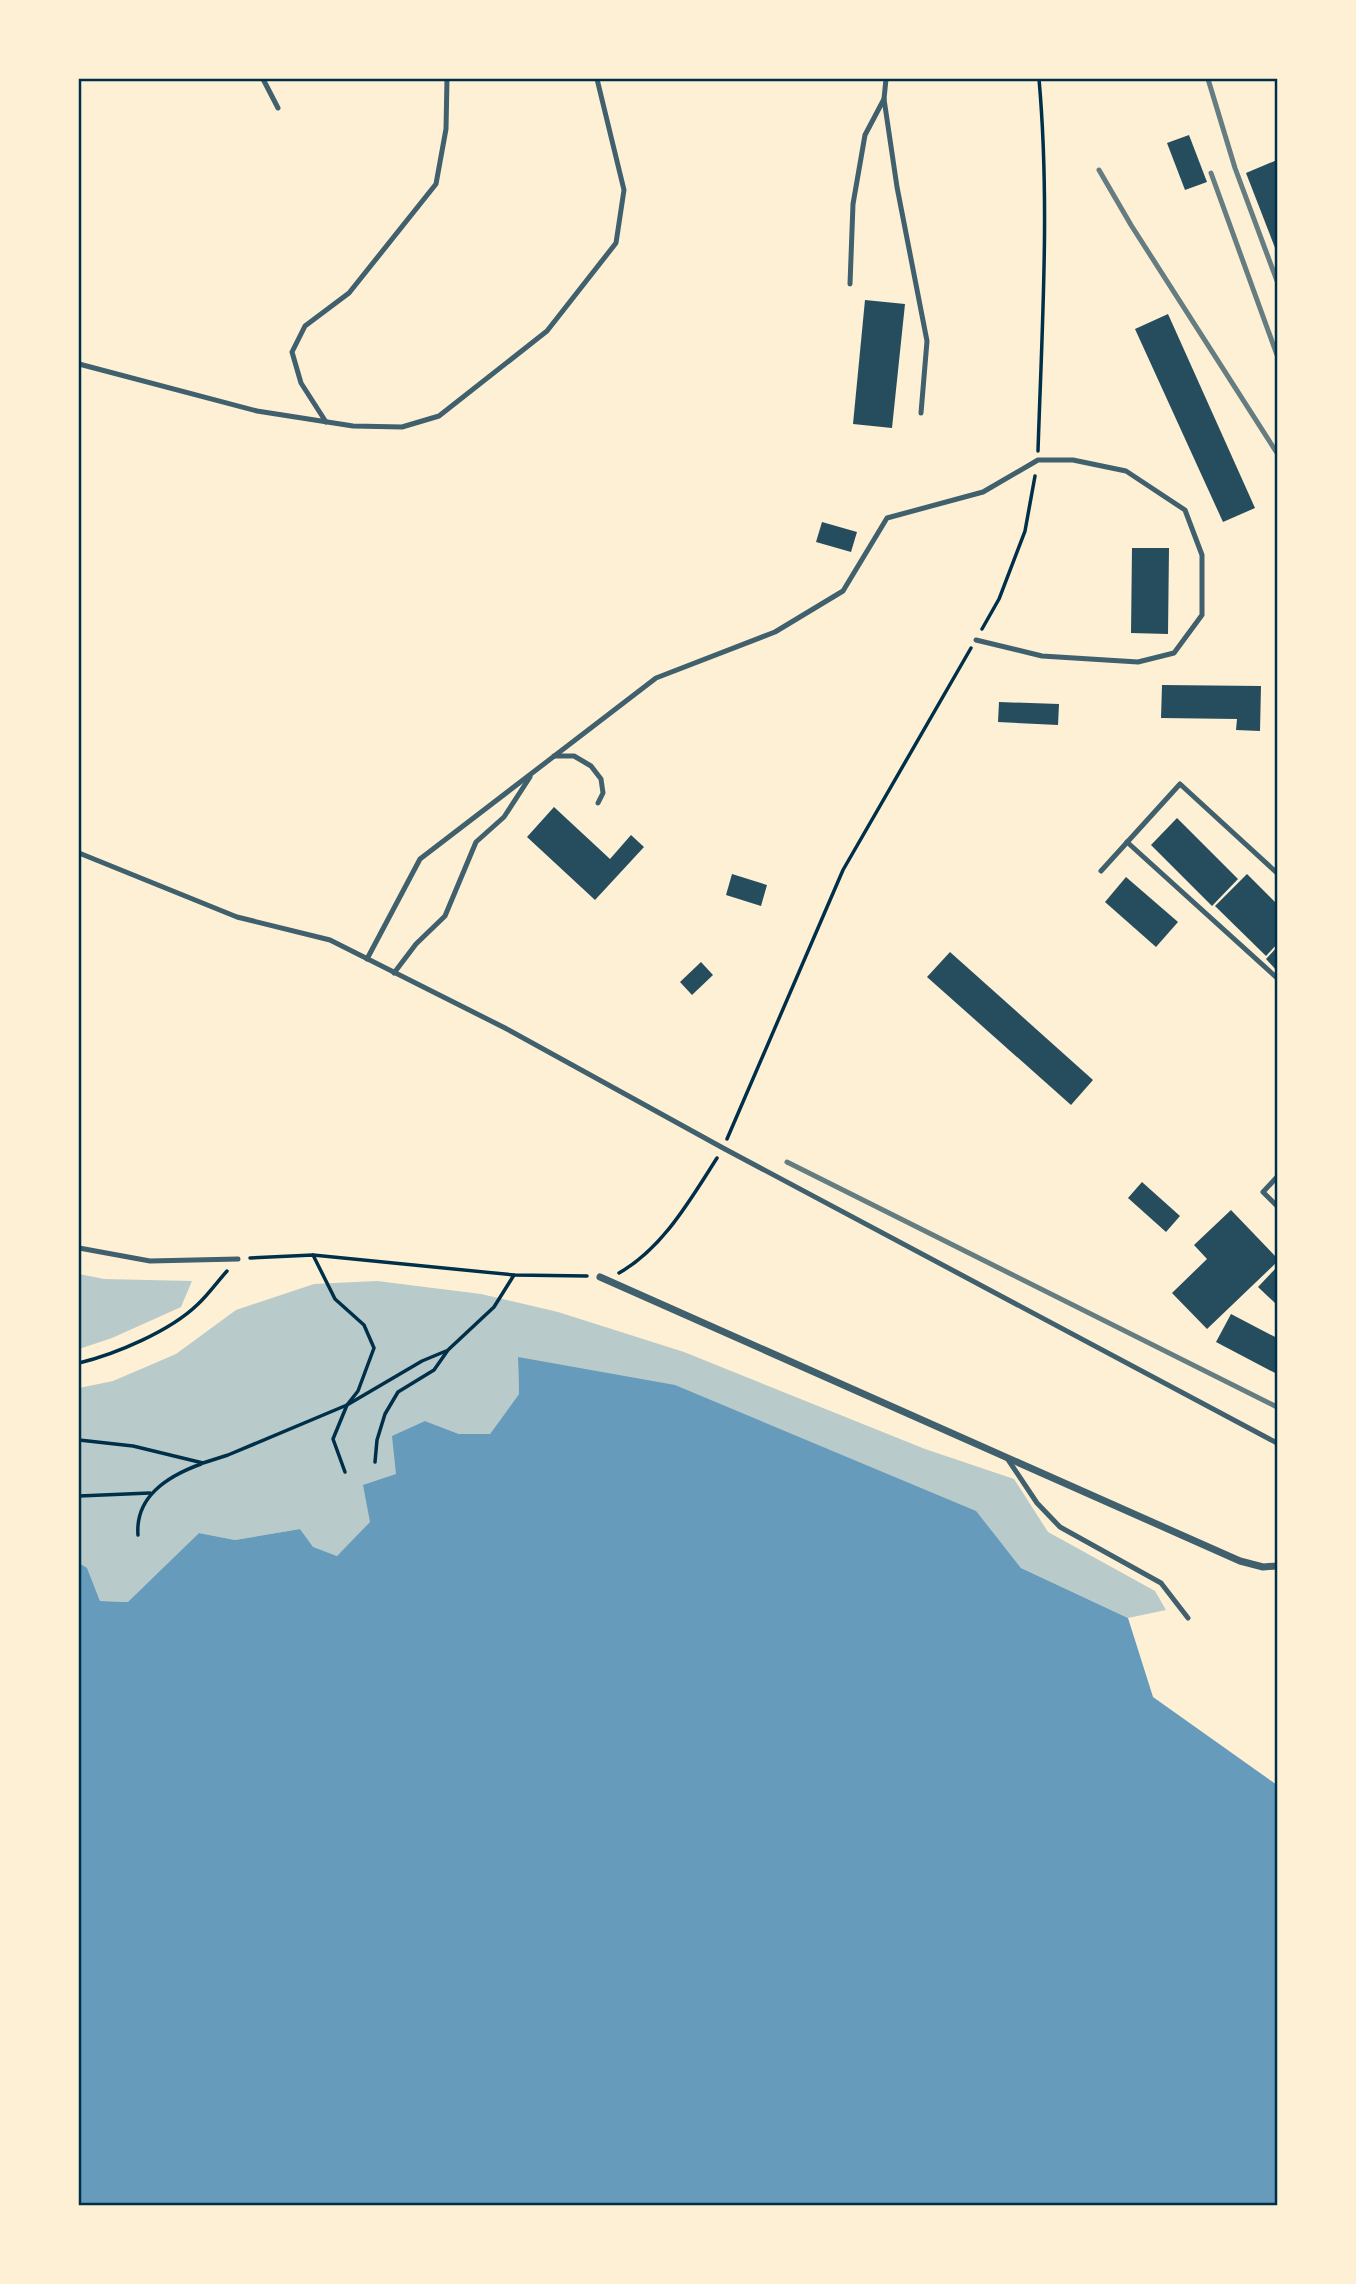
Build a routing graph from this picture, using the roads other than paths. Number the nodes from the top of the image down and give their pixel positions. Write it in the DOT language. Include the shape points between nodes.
graph roads {
  1 [pos="263,79"];
  2 [pos="447,79"];
  3 [pos="597,79"];
  4 [pos="886,79"];
  5 [pos="884,99"];
  6 [pos="278,108"];
  7 [pos="850,285"];
  8 [pos="79,364"];
  9 [pos="921,413"];
  10 [pos="326,422"];
  11 [pos="976,640"];
  12 [pos="554,756"];
  13 [pos="534,771"];
  14 [pos="598,803"];
  15 [pos="1127,842"];
  16 [pos="79,853"];
  17 [pos="1101,871"];
  18 [pos="1277,873"];
  19 [pos="368,960"];
  20 [pos="394,973"];
  21 [pos="1277,978"];
  22 [pos="1277,1177"];
  23 [pos="1277,1206"];
  24 [pos="79,1248"];
  25 [pos="238,1259"];
  26 [pos="600,1277"];
  27 [pos="1277,1443"];
  28 [pos="1005,1456"];
  29 [pos="1277,1566"];
  30 [pos="1188,1618"];
  1 -- 6 [label="lane"];
  2 -- 10 [label="lane" via="446,129 436,184 349,293 305,326 292,352 300,383"];
  3 -- 10 [label="lane" via="624,190 615,243 547,331 439,416 402,428"];
  4 -- 5 [label="lane"];
  5 -- 7 [label="lane" via="865,135 853,204"];
  5 -- 9 [label="lane" via="927,341"];
  8 -- 10 [label="lane" via="257,411"];
  11 -- 12 [label="lane" via="1042,656 1138,662 1174,653 1202,615 1202,555 1185,510 1126,471 1073,460 1038,460 983,492 887,518 843,591 775,632 656,678"];
  12 -- 13 [label="lane"];
  12 -- 14 [label="lane" via="574,756 591,766 601,779 603,793"];
  13 -- 19 [label="lane" via="420,859"];
  13 -- 20 [label="lane" via="504,817 476,842 445,916 415,944"];
  15 -- 17 [label="lane"];
  15 -- 18 [label="lane" via="1180,784"];
  15 -- 21 [label="lane"];
  16 -- 19 [label="lane" via="237,917 330,940"];
  19 -- 20 [label="lane"];
  20 -- 27 [label="lane" via="505,1028"];
  22 -- 23 [label="lane" via="1263,1192"];
  24 -- 25 [label="lane" via="150,1261"];
  26 -- 28 [label="street"];
  28 -- 29 [label="street" via="1240,1561"];
  28 -- 30 [label="lane" via="1060,1527 1161,1583"];
}
